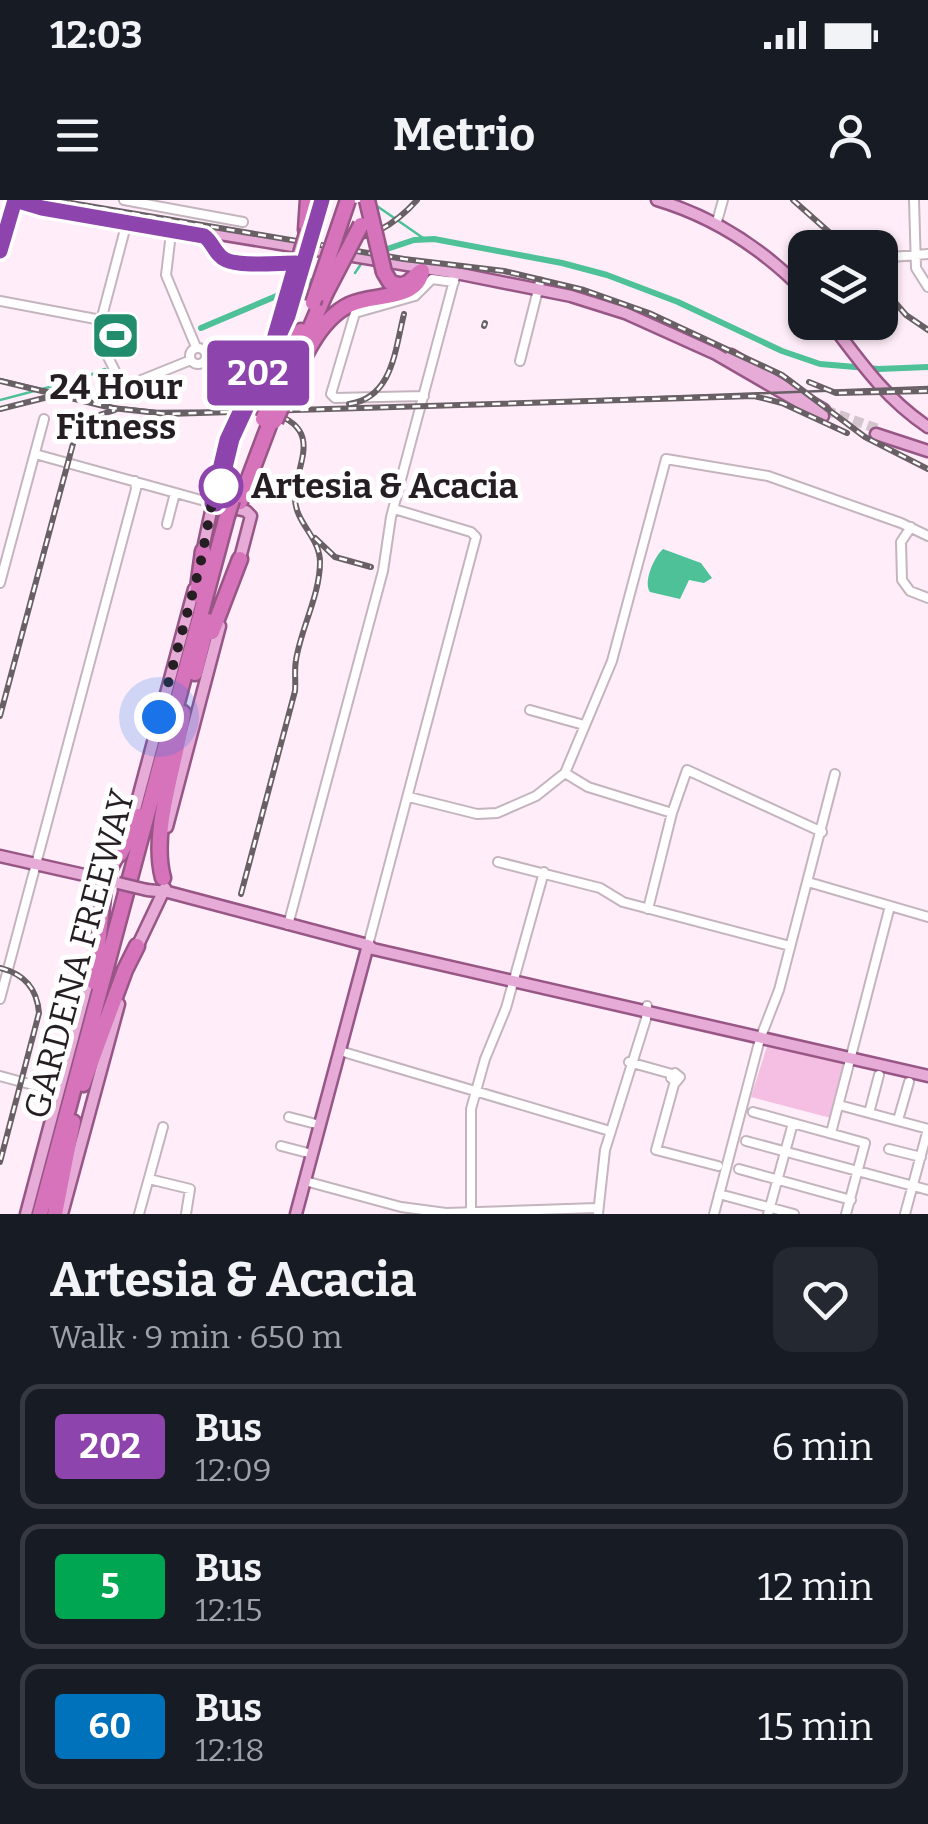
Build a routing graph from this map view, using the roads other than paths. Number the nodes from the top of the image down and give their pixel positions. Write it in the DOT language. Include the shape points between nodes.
graph roads {
  1 [pos="14,200"];
  2 [pos="124,200"];
  3 [pos="315,200"];
  4 [pos="352,200"];
  5 [pos="369,200"];
  6 [pos="657,200"];
  7 [pos="722,200"];
  8 [pos="914,200"];
  9 [pos="176,204"];
  10 [pos="128,220"];
  11 [pos="243,222"];
  12 [pos="716,224"];
  13 [pos="172,227"];
  14 [pos="309,231"];
  15 [pos="204,236"];
  16 [pos="222,243"];
  17 [pos="0,252"];
  18 [pos="928,254"];
  19 [pos="916,255"];
  20 [pos="898,256"];
  21 [pos="297,263"];
  22 [pos="384,267"];
  23 [pos="414,272"];
  24 [pos="455,277"];
  25 [pos="788,277"];
  26 [pos="540,285"];
  27 [pos="928,288"];
  28 [pos="320,299"];
  29 [pos="0,301"];
  30 [pos="101,320"];
  31 [pos="843,340"];
  32 [pos="196,348"];
  33 [pos="191,360"];
  34 [pos="520,361"];
  35 [pos="278,400"];
  36 [pos="423,400"];
  37 [pos="894,406"];
  38 [pos="824,413"];
  39 [pos="44,419"];
  40 [pos="269,420"];
  41 [pos="928,430"];
  42 [pos="877,431"];
  43 [pos="928,448"];
  44 [pos="34,454"];
  45 [pos="134,481"];
  46 [pos="175,493"];
  47 [pos="236,501"];
  48 [pos="214,503"];
  49 [pos="394,510"];
  50 [pos="230,519"];
  51 [pos="167,524"];
  52 [pos="909,530"];
  53 [pos="928,536"];
  54 [pos="203,551"];
  55 [pos="240,559"];
  56 [pos="0,583"];
  57 [pos="928,598"];
  58 [pos="191,648"];
  59 [pos="189,693"];
  60 [pos="530,710"];
  61 [pos="179,712"];
  62 [pos="584,724"];
  63 [pos="565,773"];
  64 [pos="835,774"];
  65 [pos="409,797"];
  66 [pos="672,813"];
  67 [pos="822,832"];
  68 [pos="0,854"];
  69 [pos="120,854"];
  70 [pos="34,862"];
  71 [pos="498,862"];
  72 [pos="544,872"];
  73 [pos="163,878"];
  74 [pos="808,882"];
  75 [pos="109,884"];
  76 [pos="164,894"];
  77 [pos="890,906"];
  78 [pos="648,908"];
  79 [pos="928,916"];
  80 [pos="288,925"];
  81 [pos="368,945"];
  82 [pos="137,946"];
  83 [pos="790,946"];
  84 [pos="513,978"];
  85 [pos="0,982"];
  86 [pos="0,999"];
  87 [pos="646,1010"];
  88 [pos="763,1037"];
  89 [pos="340,1051"];
  90 [pos="851,1057"];
  91 [pos="630,1065"];
  92 [pos="928,1074"];
  93 [pos="879,1075"];
  94 [pos="0,1076"];
  95 [pos="81,1078"];
  96 [pos="909,1082"];
  97 [pos="476,1089"];
  98 [pos="59,1092"];
  99 [pos="839,1105"];
  100 [pos="72,1111"];
  101 [pos="753,1112"];
  102 [pos="870,1113"];
  103 [pos="289,1117"];
  104 [pos="898,1120"];
  105 [pos="793,1123"];
  106 [pos="320,1125"];
  107 [pos="163,1127"];
  108 [pos="928,1128"];
  109 [pos="611,1129"];
  110 [pos="831,1133"];
  111 [pos="746,1141"];
  112 [pos="281,1146"];
  113 [pos="889,1149"];
  114 [pos="785,1151"];
  115 [pos="312,1154"];
  116 [pos="920,1157"];
  117 [pos="718,1166"];
  118 [pos="739,1169"];
  119 [pos="858,1172"];
  120 [pos="149,1179"];
  121 [pos="778,1180"];
  122 [pos="305,1181"];
  123 [pos="913,1186"];
  124 [pos="928,1190"];
  125 [pos="721,1194"];
  126 [pos="850,1200"];
  127 [pos="598,1211"];
  128 [pos="769,1211"];
  129 [pos="414,1212"];
  130 [pos="471,1213"];
  131 [pos="44,1214"];
  132 [pos="140,1214"];
  133 [pos="186,1214"];
  134 [pos="296,1214"];
  135 [pos="715,1214"];
  136 [pos="794,1214"];
  137 [pos="846,1214"];
  138 [pos="905,1214"];
  1 -- 10 [label="main road"];
  1 -- 17 [label="street"];
  2 -- 9 [label="street"];
  3 -- 14 [label="highway"];
  4 -- 28 [label="highway, GARDENA FREEWAY, bridge"];
  5 -- 22 [label="highway, bridge"];
  5 -- 28 [label="highway, bridge" via="336,278"];
  6 -- 12 [label="main road"];
  7 -- 12 [label="street"];
  8 -- 19 [label="street"];
  9 -- 11 [label="street"];
  10 -- 13 [label="main road"];
  10 -- 30 [label="street"];
  12 -- 25 [label="main road"];
  13 -- 15 [label="main road"];
  13 -- 16 [label="main road"];
  13 -- 32 [label="street" via="166,275"];
  14 -- 21 [label="main road, bridge"];
  15 -- 16 [label="main road"];
  15 -- 16 [label="main road"];
  16 -- 21 [label="main road" via="232,262"];
  16 -- 22 [label="main road, bridge" via="279,243"];
  18 -- 19 [label="street"];
  19 -- 20 [label="street"];
  19 -- 27 [label="street"];
  21 -- 48 [label="main road, bridge" via="276,340 223,455"];
  22 -- 23 [label="highway" via="397,286"];
  23 -- 24 [label="main road"];
  23 -- 35 [label="highway" via="421,279 410,290 352,303 334,315"];
  24 -- 26 [label="main road" via="460,270"];
  24 -- 36 [label="street"];
  24 -- 36 [label="street" via="432,279 415,296 356,313 331,391 332,397"];
  26 -- 34 [label="street"];
  26 -- 38 [label="main road" via="647,320"];
  28 -- 35 [label="highway, GARDENA FREEWAY"];
  28 -- 35 [label="highway, GARDENA FREEWAY" via="279,382"];
  29 -- 30 [label="street"];
  30 -- 33 [label="street" via="102,347 124,383"];
  31 -- 37 [label="main road"];
  32 -- 33 [label="street"];
  32 -- 33 [label="street" via="205,350 206,359"];
  35 -- 40 [label="highway, GARDENA FREEWAY, bridge"];
  36 -- 49 [label="street"];
  37 -- 41 [label="main road"];
  37 -- 41 [label="main road"];
  39 -- 44 [label="street"];
  40 -- 47 [label="highway, GARDENA FREEWAY"];
  40 -- 47 [label="highway, GARDENA FREEWAY"];
  42 -- 43 [label="main road"];
  44 -- 45 [label="street"];
  44 -- 56 [label="street"];
  45 -- 46 [label="street"];
  45 -- 70 [label="street"];
  46 -- 48 [label="street"];
  46 -- 51 [label="street"];
  47 -- 50 [label="highway, GARDENA FREEWAY"];
  48 -- 54 [label="main road"];
  48 -- 55 [label="main road" via="251,516"];
  49 -- 65 [label="street" via="476,537"];
  49 -- 80 [label="street" via="381,582"];
  50 -- 58 [label="highway, GARDENA FREEWAY"];
  50 -- 59 [label="highway, GARDENA FREEWAY"];
  50 -- 131 [label="highway"];
  52 -- 53 [label="street"];
  52 -- 57 [label="street" via="902,580"];
  52 -- 62 [label="street" via="768,476 666,459 616,648"];
  54 -- 58 [label="highway"];
  54 -- 69 [label="main road"];
  55 -- 59 [label="highway"];
  55 -- 73 [label="main road" via="169,817"];
  58 -- 61 [label="highway, GARDENA FREEWAY"];
  59 -- 61 [label="highway, GARDENA FREEWAY"];
  60 -- 62 [label="street"];
  61 -- 69 [label="highway"];
  61 -- 73 [label="highway" via="160,832"];
  61 -- 95 [label="highway, GARDENA FREEWAY"];
  62 -- 63 [label="street"];
  63 -- 65 [label="street" via="536,796 497,813"];
  63 -- 66 [label="street" via="588,788"];
  64 -- 67 [label="street"];
  65 -- 81 [label="street"];
  66 -- 67 [label="street" via="687,770"];
  66 -- 78 [label="street"];
  67 -- 74 [label="street"];
  68 -- 70 [label="main road"];
  69 -- 75 [label="main road"];
  70 -- 75 [label="main road" via="102,876"];
  70 -- 85 [label="street"];
  70 -- 86 [label="street"];
  71 -- 72 [label="street"];
  72 -- 78 [label="street"];
  72 -- 84 [label="street"];
  73 -- 76 [label="main road"];
  74 -- 77 [label="street"];
  74 -- 83 [label="street"];
  75 -- 76 [label="main road, bridge"];
  75 -- 95 [label="highway"];
  75 -- 98 [label="main road"];
  76 -- 80 [label="main road"];
  76 -- 82 [label="main road"];
  77 -- 79 [label="street"];
  77 -- 90 [label="street"];
  78 -- 83 [label="street"];
  80 -- 81 [label="main road"];
  81 -- 84 [label="main road"];
  81 -- 89 [label="main road"];
  82 -- 95 [label="highway"];
  82 -- 131 [label="main road"];
  83 -- 88 [label="street"];
  84 -- 87 [label="main road"];
  84 -- 97 [label="street"];
  87 -- 88 [label="main road"];
  87 -- 91 [label="street"];
  88 -- 90 [label="main road"];
  88 -- 125 [label="street"];
  89 -- 97 [label="street"];
  89 -- 106 [label="main road"];
  90 -- 92 [label="main road"];
  90 -- 99 [label="street"];
  91 -- 109 [label="street"];
  91 -- 117 [label="street" via="673,1078 656,1150"];
  93 -- 102 [label="street"];
  94 -- 98 [label="street"];
  95 -- 100 [label="highway, GARDENA FREEWAY"];
  96 -- 104 [label="street"];
  97 -- 109 [label="street"];
  97 -- 130 [label="street"];
  98 -- 131 [label="main road"];
  99 -- 102 [label="street"];
  99 -- 110 [label="street"];
  100 -- 131 [label="highway"];
  100 -- 131 [label="highway"];
  101 -- 105 [label="street"];
  102 -- 104 [label="street"];
  103 -- 106 [label="street"];
  104 -- 108 [label="street"];
  105 -- 110 [label="street"];
  105 -- 114 [label="street"];
  106 -- 115 [label="main road"];
  107 -- 120 [label="street"];
  108 -- 116 [label="street"];
  109 -- 127 [label="street"];
  110 -- 119 [label="street" via="865,1143"];
  111 -- 114 [label="street"];
  112 -- 115 [label="street"];
  113 -- 116 [label="street"];
  114 -- 119 [label="street"];
  114 -- 121 [label="street"];
  115 -- 122 [label="main road"];
  116 -- 123 [label="street"];
  118 -- 121 [label="street"];
  119 -- 123 [label="street"];
  119 -- 126 [label="street"];
  120 -- 132 [label="street"];
  120 -- 133 [label="street" via="190,1190"];
  121 -- 126 [label="street"];
  121 -- 128 [label="street"];
  122 -- 129 [label="street"];
  122 -- 134 [label="main road"];
  123 -- 124 [label="street"];
  123 -- 138 [label="street"];
  125 -- 128 [label="street"];
  125 -- 135 [label="street"];
  126 -- 137 [label="street"];
  127 -- 130 [label="street"];
  128 -- 136 [label="street"];
  129 -- 130 [label="street"];
}
